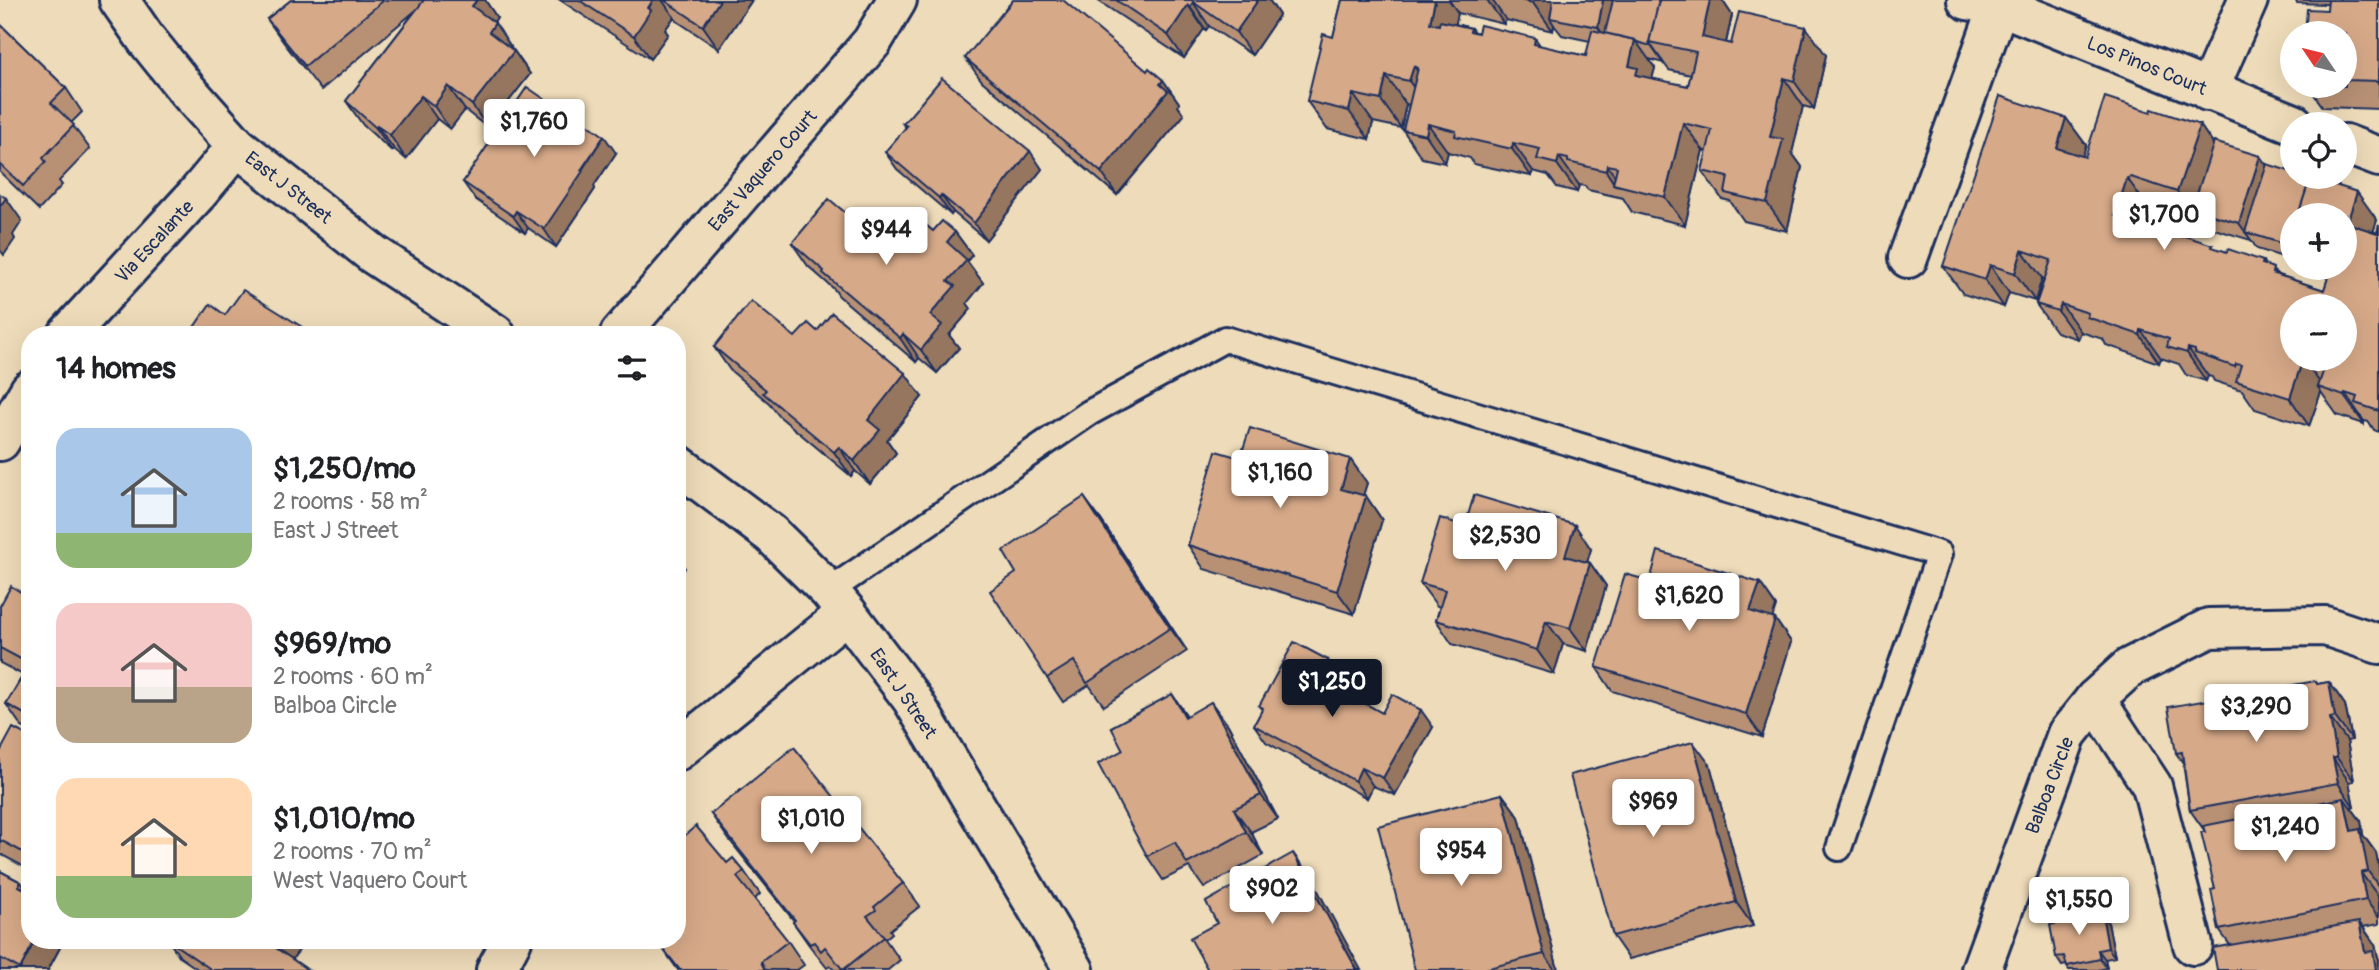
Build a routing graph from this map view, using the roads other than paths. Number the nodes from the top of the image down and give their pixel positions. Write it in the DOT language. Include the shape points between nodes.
graph roads {
  1 [pos="119,0"];
  2 [pos="897,0"];
  3 [pos="2248,0"];
  4 [pos="1983,3"];
  5 [pos="2208,90"];
  6 [pos="2280,118"];
  7 [pos="237,146"];
  8 [pos="2357,149"];
  9 [pos="2379,157"];
  10 [pos="1908,258"];
  11 [pos="75,326"];
  12 [pos="483,326"];
  13 [pos="627,326"];
  14 [pos="21,405"];
  15 [pos="0,441"];
  16 [pos="686,471"];
  17 [pos="838,602"];
  18 [pos="2379,644"];
  19 [pos="2095,699"];
  20 [pos="686,743"];
  21 [pos="1839,848"];
  22 [pos="2193,945"];
  23 [pos="507,949"];
  24 [pos="496,970"];
  25 [pos="1074,970"];
  26 [pos="1980,970"];
  1 -- 7 [label="street, East J Street" via="187,90"];
  2 -- 13 [label="street, East Vaquero Court" via="872,42"];
  3 -- 5 [label="street"];
  4 -- 5 [label="street, Los Pinos Court"];
  4 -- 10 [label="street, Los Pinos Court"];
  5 -- 6 [label="street, Los Pinos Court"];
  7 -- 11 [label="street, Via Escalante"];
  7 -- 12 [label="street, East J Street" via="373,254"];
  8 -- 9 [label="street"];
  14 -- 15 [label="street"];
  16 -- 17 [label="street, East J Street" via="771,534"];
  17 -- 20 [label="street"];
  17 -- 21 [label="lane" via="1089,414 1224,339 1939,554"];
  17 -- 25 [label="street, East J Street" via="912,699"];
  18 -- 19 [label="street, Balboa Circle" via="2325,626 2210,628 2129,668"];
  19 -- 22 [label="street" via="2152,786"];
  19 -- 26 [label="street, Balboa Circle" via="2067,734"];
  23 -- 24 [label="street"];
}
